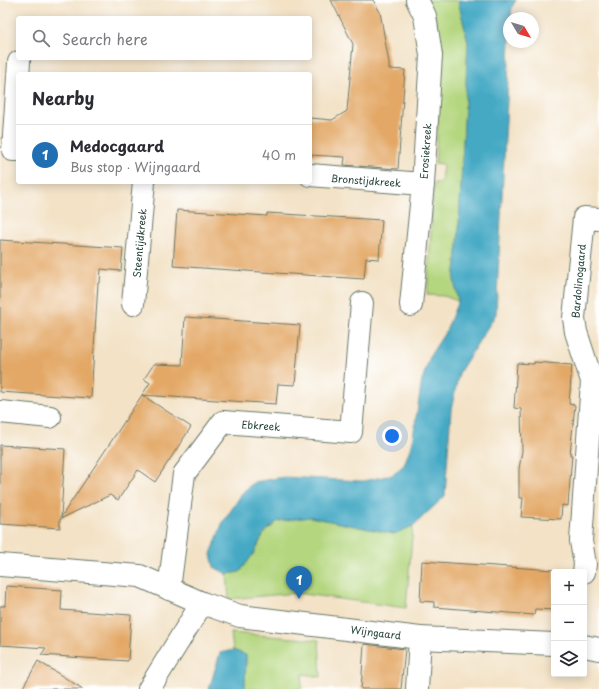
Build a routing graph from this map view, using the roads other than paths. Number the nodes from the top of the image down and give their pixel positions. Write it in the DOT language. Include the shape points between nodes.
graph roads {
  1 [pos="417,0"];
  2 [pos="19,62"];
  3 [pos="18,72"];
  4 [pos="16,106"];
  5 [pos="16,150"];
  6 [pos="312,175"];
  7 [pos="144,184"];
  8 [pos="423,184"];
  9 [pos="599,219"];
  10 [pos="362,303"];
  11 [pos="133,304"];
  12 [pos="411,305"];
  13 [pos="0,412"];
  14 [pos="50,417"];
  15 [pos="0,565"];
  16 [pos="584,569"];
  17 [pos="168,589"];
  18 [pos="202,603"];
  19 [pos="420,638"];
  20 [pos="551,644"];
  21 [pos="587,647"];
  22 [pos="599,649"];
  23 [pos="149,689"];
  24 [pos="417,689"];
  1 -- 8 [label="street, Erosiekreek" via="425,16 431,55"];
  2 -- 3 [label="street"];
  4 -- 5 [label="street" via="13,150"];
  6 -- 8 [label="street, Bronstijdkreek"];
  7 -- 11 [label="street, Steentijdkreek"];
  8 -- 12 [label="street, Erosiekreek"];
  9 -- 16 [label="street, Bardolinogaard" via="584,218 574,318 592,381 581,541"];
  10 -- 17 [label="street, Ebkreek" via="351,432 223,422 184,474"];
  13 -- 14 [label="street"];
  15 -- 17 [label="street" via="140,576"];
  17 -- 18 [label="street"];
  18 -- 19 [label="street, Wijngaard" via="240,616"];
  18 -- 23 [label="street"];
  19 -- 20 [label="street, Wijngaard"];
  19 -- 24 [label="street"];
  21 -- 22 [label="street"];
}
